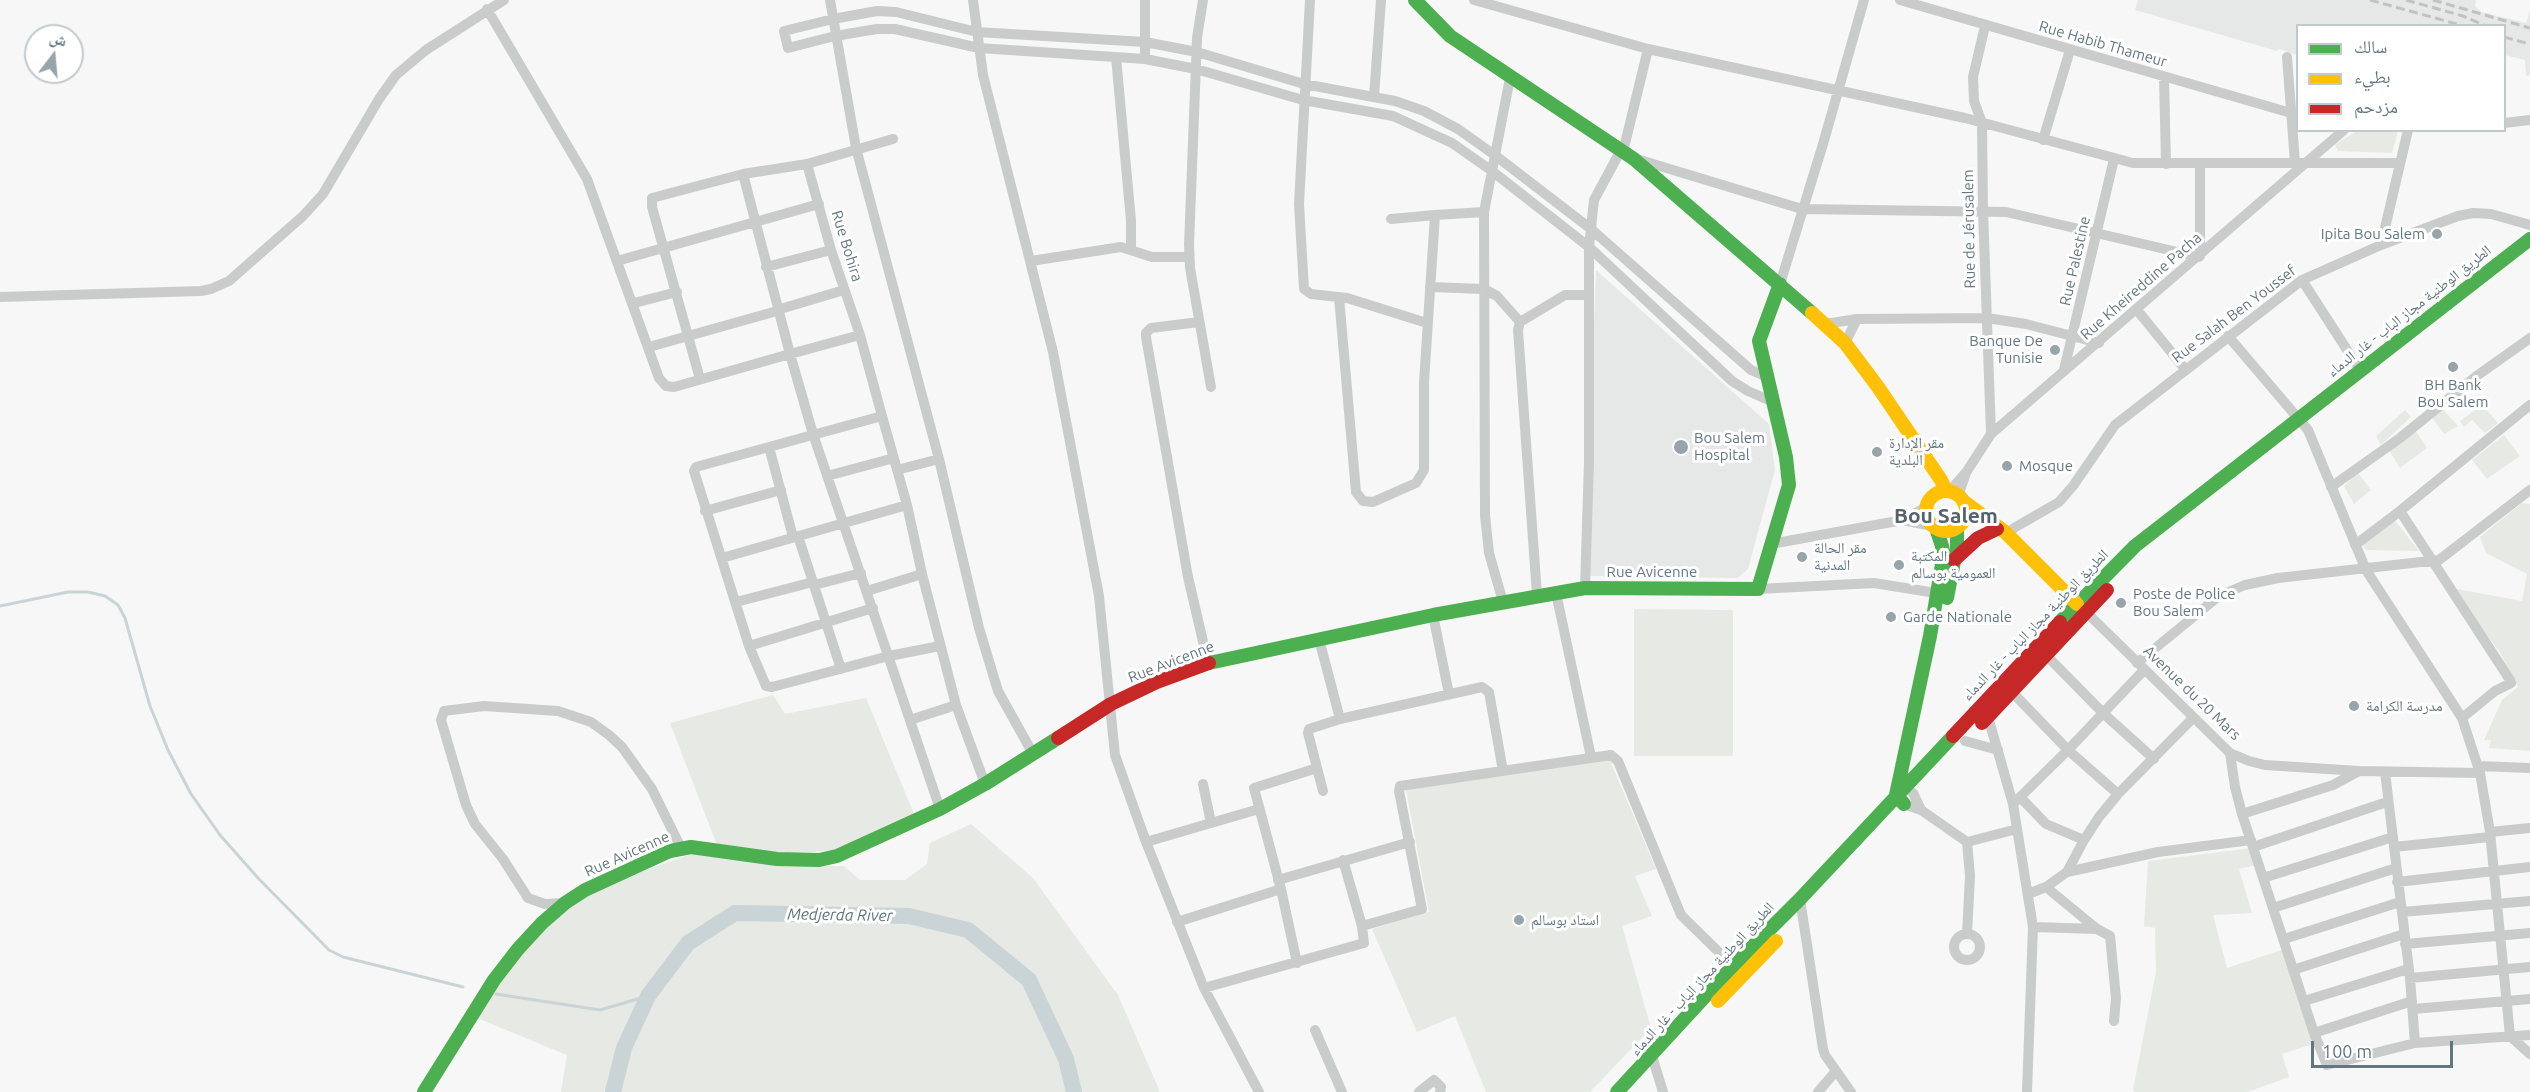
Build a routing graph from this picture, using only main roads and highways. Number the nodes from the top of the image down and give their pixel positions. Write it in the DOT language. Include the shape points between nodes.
graph roads {
  1 [pos="1415,0"];
  2 [pos="2530,239"];
  3 [pos="2530,253"];
  4 [pos="1780,284"];
  5 [pos="2464,295"];
  6 [pos="2301,423"];
  7 [pos="1950,495"];
  8 [pos="1959,526"];
  9 [pos="1934,527"];
  10 [pos="2003,531"];
  11 [pos="1954,560"];
  12 [pos="1943,594"];
  13 [pos="2082,608"];
  14 [pos="1905,794"];
  15 [pos="1801,906"];
  16 [pos="1714,997"];
  17 [pos="1654,1061"];
  18 [pos="424,1092"];
  19 [pos="1617,1092"];
  20 [pos="1632,1092"];
  1 -- 4 [label="main road" via="1449,36 1626,154"];
  2 -- 5 [label="main road, الطريق الوطنية مجاز الباب - غار الدماء"];
  3 -- 5 [label="main road, الطريق الوطنية مجاز الباب - غار الدماء"];
  4 -- 7 [label="main road" via="1845,344"];
  4 -- 18 [label="main road, Rue Avicenne" via="1759,341 1789,485 1758,589 1585,588 1433,615 1209,663 1111,704 985,784 854,850 819,860 681,848 565,903 518,949 494,980"];
  5 -- 6 [label="main road, الطريق الوطنية مجاز الباب - غار الدماء" via="2403,348"];
  5 -- 6 [label="main road, الطريق الوطنية مجاز الباب - غار الدماء" via="2360,370"];
  6 -- 13 [label="main road, الطريق الوطنية مجاز الباب - غار الدماء" via="2135,546"];
  7 -- 8 [label="main road" via="1965,516"];
  7 -- 9 [label="main road" via="1926,507"];
  7 -- 10 [label="main road, Avenue du 20 Mars"];
  8 -- 9 [label="main road" via="1951,530"];
  8 -- 10 [label="main road"];
  8 -- 11 [label="main road"];
  9 -- 12 [label="main road" via="1943,555"];
  10 -- 11 [label="main road" via="1978,538"];
  10 -- 13 [label="main road, Avenue du 20 Mars"];
  11 -- 12 [label="main road"];
  12 -- 14 [label="main road"];
  13 -- 14 [label="main road, الطريق الوطنية مجاز الباب - غار الدماء"];
  13 -- 14 [label="main road, الطريق الوطنية مجاز الباب - غار الدماء" via="2012,692 1965,741"];
  14 -- 15 [label="main road, الطريق الوطنية مجاز الباب - غار الدماء"];
  15 -- 16 [label="main road, الطريق الوطنية مجاز الباب - غار الدماء"];
  15 -- 16 [label="main road, الطريق الوطنية مجاز الباب - غار الدماء" via="1733,966"];
  16 -- 17 [label="main road, الطريق الوطنية مجاز الباب - غار الدماء"];
  17 -- 19 [label="main road, الطريق الوطنية مجاز الباب - غار الدماء"];
  17 -- 20 [label="main road, الطريق الوطنية مجاز الباب - غار الدماء"];
}
